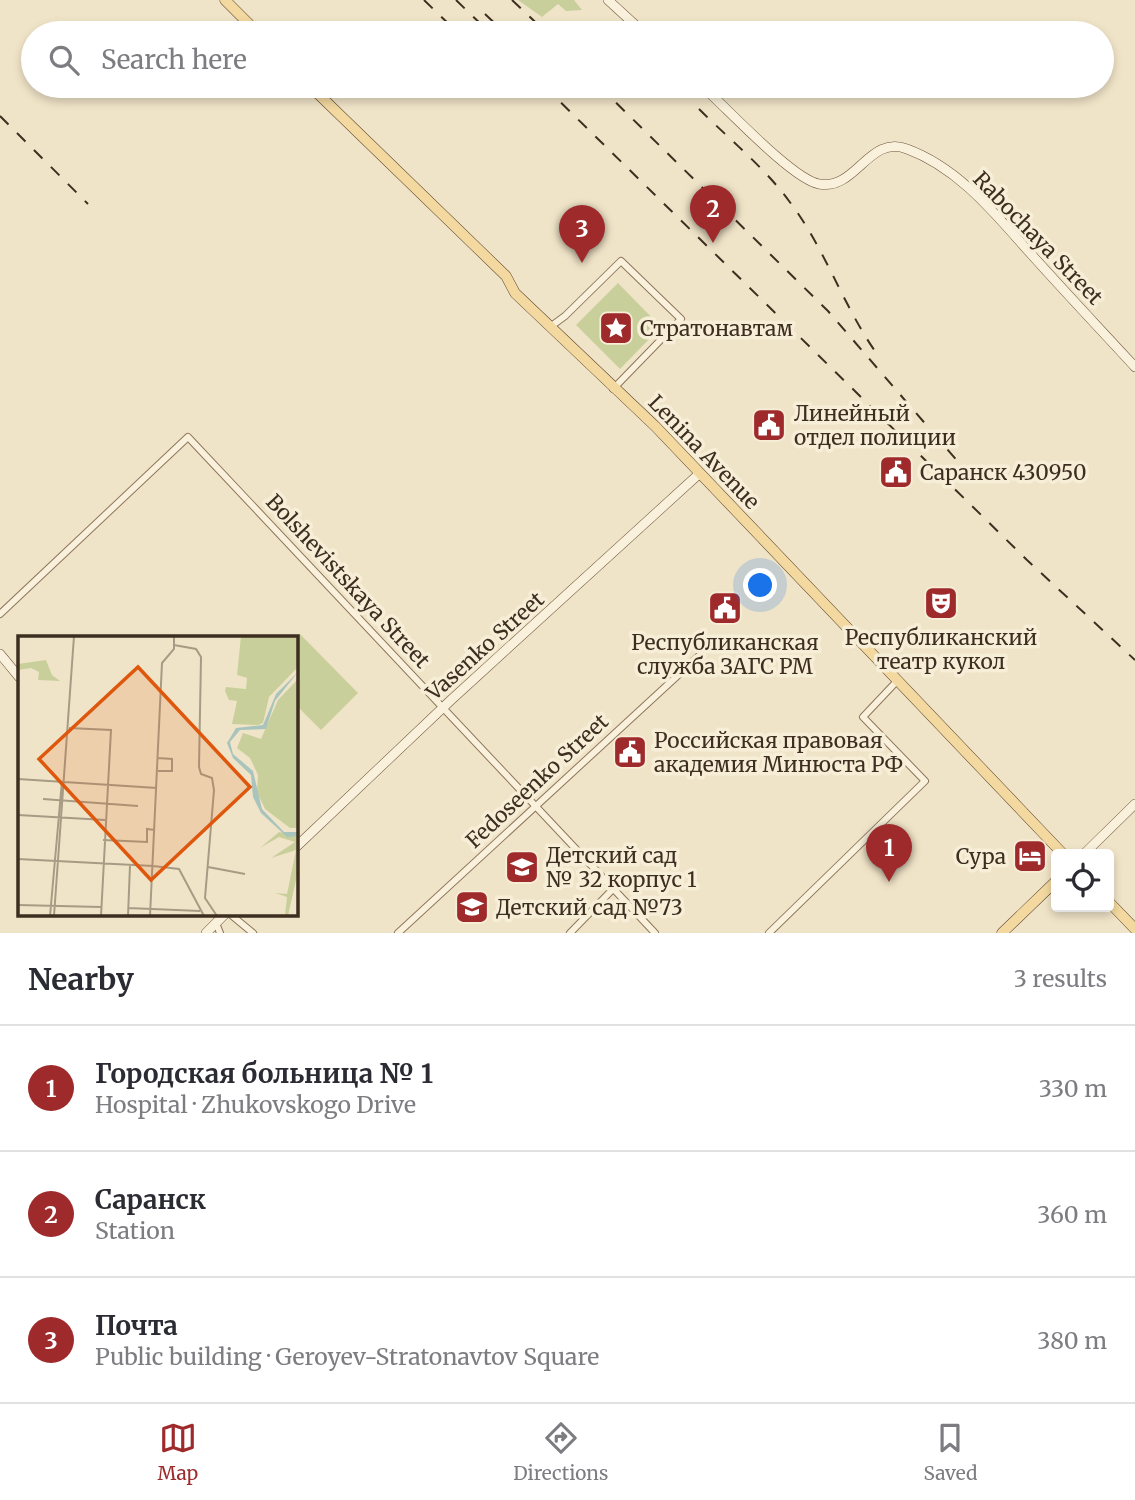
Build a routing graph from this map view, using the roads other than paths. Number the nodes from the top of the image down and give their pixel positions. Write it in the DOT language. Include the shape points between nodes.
graph roads {
  1 [pos="225,0"];
  2 [pos="608,0"];
  3 [pos="246,21"];
  4 [pos="631,21"];
  5 [pos="322,98"];
  6 [pos="715,98"];
  7 [pos="550,327"];
  8 [pos="1135,367"];
  9 [pos="614,389"];
  10 [pos="700,473"];
  11 [pos="0,614"];
  12 [pos="0,654"];
  13 [pos="700,654"];
  14 [pos="18,676"];
  15 [pos="897,681"];
  16 [pos="443,708"];
  17 [pos="1135,804"];
  18 [pos="536,806"];
  19 [pos="298,845"];
  20 [pos="1058,849"];
  21 [pos="1089,849"];
  22 [pos="1051,886"];
  23 [pos="613,889"];
  24 [pos="1114,907"];
  25 [pos="231,916"];
  26 [pos="215,918"];
  27 [pos="1135,929"];
  28 [pos="206,933"];
  29 [pos="220,933"];
  30 [pos="253,933"];
  31 [pos="398,933"];
  32 [pos="570,933"];
  33 [pos="654,933"];
  34 [pos="769,933"];
  35 [pos="1002,933"];
  1 -- 3 [label="main road"];
  2 -- 4 [label="street"];
  5 -- 7 [label="main road, Lenina Avenue" via="506,276 515,293"];
  6 -- 8 [label="street, Rabochaya Street" via="790,168 813,182 842,182 873,154 895,146 954,176 992,210"];
  7 -- 9 [label="main road, Lenina Avenue"];
  7 -- 9 [label="street" via="621,261 681,319"];
  9 -- 10 [label="main road, Lenina Avenue"];
  10 -- 15 [label="main road, Lenina Avenue"];
  10 -- 16 [label="street, Vasenko Street"];
  11 -- 16 [label="street, Bolshevistskaya Street" via="188,437"];
  12 -- 14 [label="street"];
  13 -- 18 [label="street, Fedoseenko Street"];
  15 -- 20 [label="main road, Lenina Avenue"];
  15 -- 34 [label="street" via="863,717 925,781"];
  16 -- 18 [label="street, Bolshevistskaya Street"];
  16 -- 19 [label="street, Vasenko Street"];
  17 -- 21 [label="street"];
  18 -- 23 [label="street, Bolshevistskaya Street"];
  18 -- 31 [label="street, Fedoseenko Street"];
  22 -- 35 [label="main road"];
  23 -- 32 [label="street"];
  23 -- 33 [label="street, Bolshevistskaya Street"];
  24 -- 27 [label="main road"];
  25 -- 30 [label="street"];
  26 -- 28 [label="street"];
  26 -- 29 [label="street"];
}
